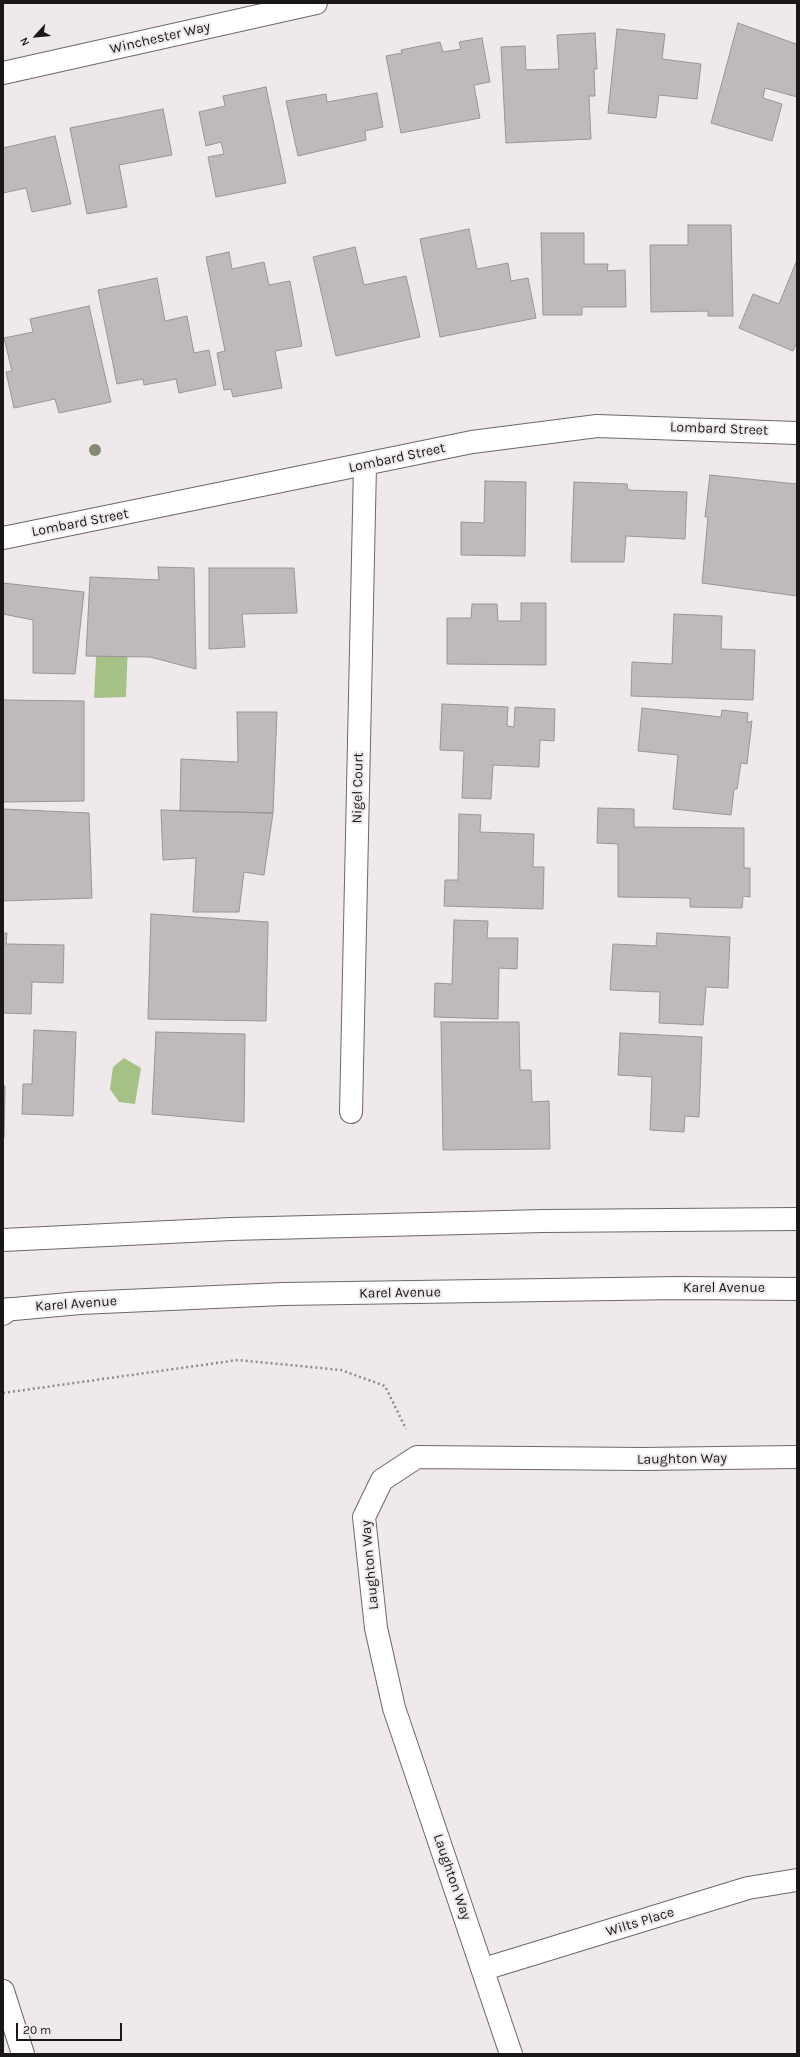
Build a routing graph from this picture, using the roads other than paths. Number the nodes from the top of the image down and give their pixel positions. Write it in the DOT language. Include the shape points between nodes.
graph roads {
  1 [pos="316,3"];
  2 [pos="3,73"];
  3 [pos="797,433"];
  4 [pos="365,465"];
  5 [pos="3,538"];
  6 [pos="351,1112"];
  7 [pos="797,1219"];
  8 [pos="3,1240"];
  9 [pos="797,1289"];
  10 [pos="5,1311"];
  11 [pos="797,1457"];
  12 [pos="797,1880"];
  13 [pos="484,1969"];
  14 [pos="3,1991"];
  15 [pos="23,2054"];
  16 [pos="511,2054"];
  1 -- 2 [label="main road, Winchester Way"];
  3 -- 4 [label="main road, Lombard Street" via="597,426 472,442"];
  4 -- 5 [label="main road, Lombard Street"];
  4 -- 6 [label="main road, Nigel Court"];
  7 -- 8 [label="main road" via="543,1221 271,1228"];
  9 -- 10 [label="main road, Karel Avenue" via="680,1288 282,1294 80,1303"];
  11 -- 13 [label="main road, Laughton Way" via="417,1457 382,1480 364,1517 376,1628 394,1708"];
  12 -- 13 [label="main road, Wilts Place" via="748,1888"];
  13 -- 16 [label="main road, Laughton Way"];
  14 -- 15 [label="main road"];
}
